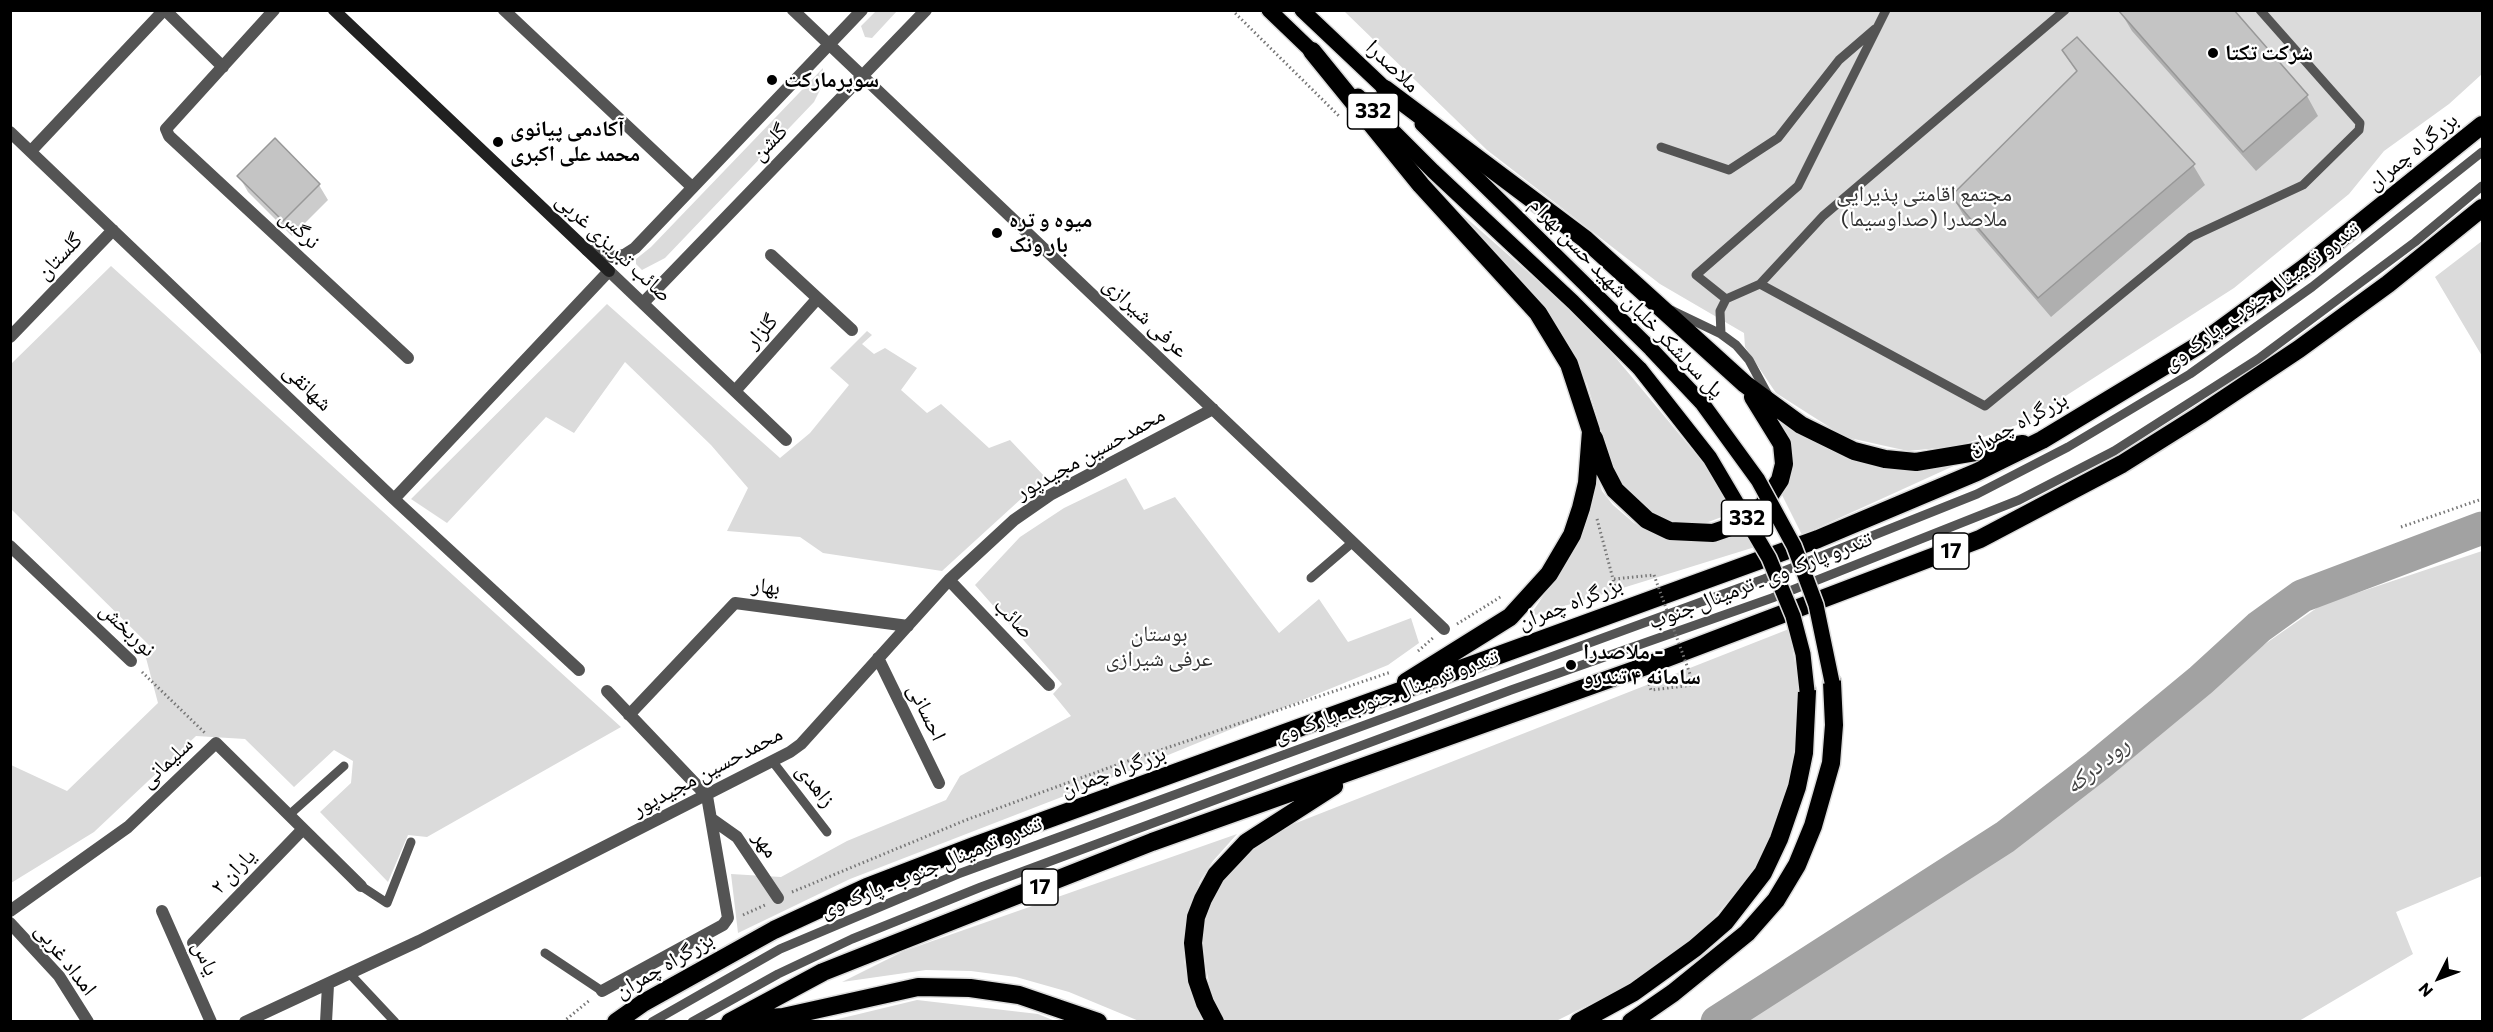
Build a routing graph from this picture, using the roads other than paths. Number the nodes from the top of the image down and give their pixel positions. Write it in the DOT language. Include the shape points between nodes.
graph roads {
  1 [pos="164,10"];
  2 [pos="274,10"];
  3 [pos="334,10"];
  4 [pos="504,10"];
  5 [pos="794,10"];
  6 [pos="862,10"];
  7 [pos="926,10"];
  8 [pos="1269,10"];
  9 [pos="1302,10"];
  10 [pos="1887,10"];
  11 [pos="2065,10"];
  12 [pos="2260,10"];
  13 [pos="1879,26"];
  14 [pos="829,44"];
  15 [pos="1312,51"];
  16 [pos="223,67"];
  17 [pos="862,76"];
  18 [pos="1385,89"];
  19 [pos="2482,125"];
  20 [pos="10,132"];
  21 [pos="1661,147"];
  22 [pos="31,151"];
  23 [pos="2482,152"];
  24 [pos="1452,154"];
  25 [pos="1433,171"];
  26 [pos="2482,186"];
  27 [pos="692,187"];
  28 [pos="2482,208"];
  29 [pos="113,230"];
  30 [pos="587,250"];
  31 [pos="771,255"];
  32 [pos="609,271"];
  33 [pos="1760,284"];
  34 [pos="817,299"];
  35 [pos="1726,299"];
  36 [pos="643,303"];
  37 [pos="1658,306"];
  38 [pos="852,330"];
  39 [pos="1721,334"];
  40 [pos="10,337"];
  41 [pos="408,358"];
  42 [pos="1745,384"];
  43 [pos="735,391"];
  44 [pos="1774,407"];
  45 [pos="1213,409"];
  46 [pos="1591,430"];
  47 [pos="786,440"];
  48 [pos="2043,440"];
  49 [pos="394,499"];
  50 [pos="1353,542"];
  51 [pos="10,546"];
  52 [pos="1311,578"];
  53 [pos="949,580"];
  54 [pos="908,626"];
  55 [pos="1444,629"];
  56 [pos="878,658"];
  57 [pos="131,661"];
  58 [pos="579,670"];
  59 [pos="1832,682"];
  60 [pos="1049,685"];
  61 [pos="607,691"];
  62 [pos="1807,691"];
  63 [pos="1374,702"];
  64 [pos="629,715"];
  65 [pos="773,762"];
  66 [pos="344,766"];
  67 [pos="1356,771"];
  68 [pos="939,783"];
  69 [pos="707,796"];
  70 [pos="289,815"];
  71 [pos="713,820"];
  72 [pos="303,829"];
  73 [pos="827,832"];
  74 [pos="411,842"];
  75 [pos="361,886"];
  76 [pos="778,898"];
  77 [pos="10,911"];
  78 [pos="162,911"];
  79 [pos="10,923"];
  80 [pos="193,943"];
  81 [pos="545,953"];
  82 [pos="350,974"];
  83 [pos="328,985"];
  84 [pos="602,991"];
  85 [pos="731,1021"];
  86 [pos="88,1022"];
  87 [pos="211,1022"];
  88 [pos="245,1022"];
  89 [pos="326,1022"];
  90 [pos="395,1022"];
  91 [pos="616,1022"];
  92 [pos="652,1022"];
  93 [pos="692,1022"];
  94 [pos="1098,1022"];
  95 [pos="1215,1022"];
  96 [pos="1579,1022"];
  97 [pos="1631,1022"];
  1 -- 16 [label="street"];
  1 -- 22 [label="street"];
  2 -- 16 [label="street"];
  3 -- 30 [label="street, صائب تبریزی غربی"];
  4 -- 27 [label="street"];
  5 -- 14 [label="street, عرفی شیرازی"];
  6 -- 14 [label="street, گلشن"];
  7 -- 17 [label="street, گلشن"];
  8 -- 15 [label="main road, ملاصدرا / 332"];
  9 -- 18 [label="main road, ملاصدرا / 332"];
  10 -- 13 [label="lane"];
  11 -- 33 [label="lane" via="1823,216"];
  12 -- 33 [label="lane" via="2360,123 2359,130 2303,185 2191,237 1985,406"];
  13 -- 21 [label="lane" via="1839,60 1778,138 1729,170"];
  13 -- 35 [label="lane" via="1798,186 1696,274"];
  14 -- 17 [label="street, عرفی شیرازی"];
  14 -- 27 [label="street, گلشن"];
  15 -- 25 [label="main road, ملاصدرا / 332"];
  15 -- 46 [label="highway" via="1422,185 1538,313 1569,364"];
  16 -- 41 [label="street, نرگس" via="166,129 169,136"];
  17 -- 36 [label="street, گلشن"];
  17 -- 45 [label="street, عرفی شیرازی"];
  18 -- 24 [label="main road, ملاصدرا / 332"];
  18 -- 37 [label="highway" via="1585,239"];
  19 -- 48 [label="highway, بزرگراه چمران" via="2304,268 2199,345"];
  20 -- 22 [label="street, شهانقی"];
  22 -- 29 [label="street, شهانقی"];
  23 -- 92 [label="lane, تندرو ترمینال جنوب ـ پارک وی" via="2312,287 2190,374 2068,447 1977,494 1774,575 958,874 780,950"];
  24 -- 59 [label="main road, پل سرلشکر خلبان شهید حسن بهرام / 332, bridge" via="1652,349 1702,403 1758,480 1794,546 1816,605"];
  25 -- 62 [label="main road, پل سرلشکر خلبان شهید حسن بهرام / 332, bridge" via="1640,369 1710,458 1769,558 1793,616"];
  26 -- 93 [label="lane, تندرو پارک وی ـ ترمینال جنوب" via="2415,242 2258,359 2114,451 2019,500 1772,598 1511,690 981,887 852,939 778,974"];
  27 -- 30 [label="street, گلشن" via="624,255 612,257"];
  28 -- 67 [label="highway, 17" via="2300,349 2122,464 1990,534 1654,663"];
  29 -- 40 [label="street, گلستان"];
  29 -- 49 [label="street, شهانقی"];
  30 -- 32 [label="street, صائب تبریزی غربی"];
  31 -- 34 [label="street"];
  32 -- 36 [label="street, صائب تبریزی غربی"];
  32 -- 49 [label="street"];
  33 -- 35 [label="lane"];
  34 -- 38 [label="street"];
  34 -- 43 [label="street, گلزار"];
  35 -- 39 [label="lane" via="1720,311"];
  36 -- 43 [label="street, صائب تبریزی غربی"];
  37 -- 39 [label="lane"];
  37 -- 42 [label="highway"];
  39 -- 44 [label="lane" via="1749,360"];
  42 -- 44 [label="highway"];
  42 -- 46 [label="highway" via="1782,444 1784,464 1780,480 1762,507 1739,524 1713,533 1670,531 1647,520 1629,505 1605,471"];
  43 -- 47 [label="street, صائب تبریزی غربی"];
  44 -- 48 [label="highway" via="1828,440 1885,459 1916,462"];
  45 -- 50 [label="street, عرفی شیرازی"];
  45 -- 53 [label="street, محمدحسین مجیدپور" via="1050,495 1014,520"];
  46 -- 63 [label="highway" via="1581,508 1572,535 1549,574 1510,616"];
  48 -- 63 [label="highway, بزرگراه چمران" via="1940,490 1818,539"];
  49 -- 58 [label="street, شهانقی"];
  50 -- 52 [label="lane"];
  50 -- 55 [label="street, عرفی شیرازی"];
  51 -- 57 [label="street, نوربخش"];
  53 -- 54 [label="street, محمدحسین مجیدپور"];
  53 -- 60 [label="street, صائب"];
  54 -- 56 [label="street, محمدحسین مجیدپور"];
  54 -- 64 [label="street, بهار" via="735,603"];
  56 -- 65 [label="street, محمدحسین مجیدپور" via="801,744"];
  56 -- 68 [label="street, احسانی"];
  59 -- 97 [label="highway" via="1831,763 1797,865 1776,900 1748,933"];
  61 -- 64 [label="street"];
  62 -- 96 [label="highway" via="1804,753 1797,787 1763,873 1725,922 1695,948 1634,992"];
  63 -- 91 [label="highway, بزرگراه چمران" via="867,887 774,930"];
  64 -- 69 [label="street"];
  65 -- 69 [label="street, محمدحسین مجیدپور"];
  65 -- 73 [label="lane, زاهدی"];
  66 -- 70 [label="lane"];
  67 -- 85 [label="highway, 17" via="1152,842 824,972"];
  67 -- 95 [label="highway" via="1246,842 1216,875 1196,917 1193,943 1197,980"];
  69 -- 71 [label="street"];
  69 -- 82 [label="street, محمدحسین مجیدپور"];
  70 -- 72 [label="street, سلیمانی"];
  70 -- 77 [label="street, سلیمانی" via="216,743 128,827"];
  71 -- 76 [label="street, مهر" via="737,837"];
  71 -- 84 [label="street" via="728,918 723,925"];
  72 -- 75 [label="street, سلیمانی"];
  72 -- 80 [label="street, یاران ٢"];
  74 -- 75 [label="lane" via="387,903"];
  78 -- 87 [label="street, یاس"];
  79 -- 86 [label="street, امداد غربی" via="58,976"];
  81 -- 84 [label="lane"];
  82 -- 83 [label="street, محمدحسین مجیدپور"];
  82 -- 90 [label="lane"];
  83 -- 88 [label="street, محمدحسین مجیدپور"];
  83 -- 89 [label="street"];
  85 -- 94 [label="highway" via="783,1017 918,987 970,988 1019,995"];
}
